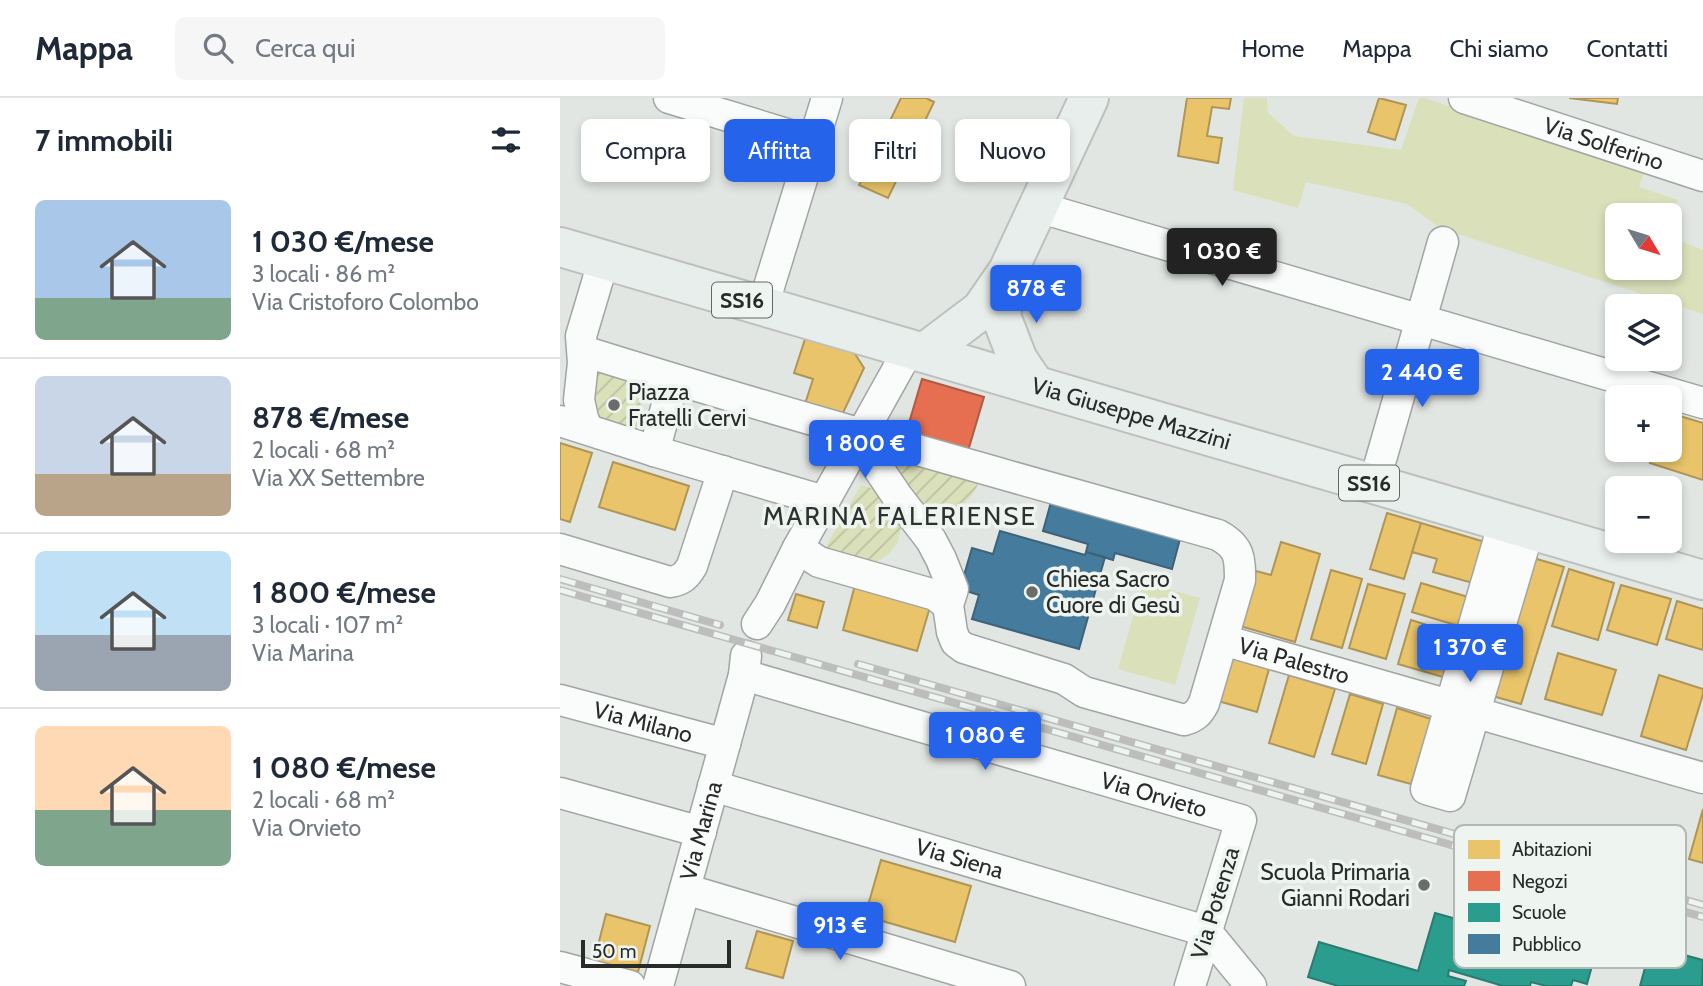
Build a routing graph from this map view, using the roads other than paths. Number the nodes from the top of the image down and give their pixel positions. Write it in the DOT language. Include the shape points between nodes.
graph roads {
  1 [pos="669,98"];
  2 [pos="827,98"];
  3 [pos="1089,98"];
  4 [pos="1464,98"];
  5 [pos="738,119"];
  6 [pos="820,119"];
  7 [pos="1703,176"];
  8 [pos="801,182"];
  9 [pos="1038,207"];
  10 [pos="1443,242"];
  11 [pos="560,247"];
  12 [pos="604,259"];
  13 [pos="763,306"];
  14 [pos="991,313"];
  15 [pos="1421,320"];
  16 [pos="917,351"];
  17 [pos="573,352"];
  18 [pos="975,368"];
  19 [pos="674,380"];
  20 [pos="1035,385"];
  21 [pos="1703,403"];
  22 [pos="573,425"];
  23 [pos="862,433"];
  24 [pos="654,451"];
  25 [pos="723,471"];
  26 [pos="1374,484"];
  27 [pos="824,501"];
  28 [pos="1516,526"];
  29 [pos="798,548"];
  30 [pos="560,549"];
  31 [pos="1703,580"];
  32 [pos="948,605"];
  33 [pos="764,618"];
  34 [pos="1223,640"];
  35 [pos="748,663"];
  36 [pos="560,700"];
  37 [pos="1462,709"];
  38 [pos="725,744"];
  39 [pos="1703,778"];
  40 [pos="713,786"];
  41 [pos="560,793"];
  42 [pos="1241,820"];
  43 [pos="701,832"];
  44 [pos="685,889"];
  45 [pos="1206,931"];
  46 [pos="560,967"];
  47 [pos="630,986"];
  48 [pos="659,986"];
  49 [pos="1010,986"];
  50 [pos="1190,986"];
  51 [pos="1251,986"];
  1 -- 5 [label="street"];
  2 -- 6 [label="street"];
  3 -- 9 [label="main road"];
  4 -- 7 [label="street, Via Solferino"];
  8 -- 13 [label="street"];
  9 -- 14 [label="main road"];
  9 -- 15 [label="street"];
  10 -- 15 [label="street"];
  11 -- 12 [label="main road, Via Giuseppe Mazzini / SS16"];
  12 -- 13 [label="main road, Via Giuseppe Mazzini / SS16"];
  12 -- 17 [label="street"];
  13 -- 16 [label="main road, Via Giuseppe Mazzini / SS16"];
  14 -- 16 [label="main road"];
  14 -- 18 [label="main road" via="990,341"];
  14 -- 20 [label="main road"];
  15 -- 21 [label="street"];
  15 -- 26 [label="street"];
  16 -- 18 [label="main road, Via Giuseppe Mazzini / SS16"];
  16 -- 23 [label="street"];
  17 -- 19 [label="street"];
  17 -- 22 [label="street" via="583,418"];
  18 -- 20 [label="main road, Via Giuseppe Mazzini / SS16"];
  19 -- 23 [label="street"];
  19 -- 24 [label="street"];
  20 -- 26 [label="main road, Via Giuseppe Mazzini / SS16"];
  22 -- 24 [label="street"];
  23 -- 27 [label="street"];
  23 -- 32 [label="street" via="886,481 942,559 953,589"];
  23 -- 34 [label="street, Via Palestro" via="1230,541 1240,562 1240,580"];
  24 -- 25 [label="street"];
  25 -- 27 [label="street"];
  25 -- 30 [label="street" via="692,566 680,581 670,582"];
  26 -- 28 [label="main road, Via Giuseppe Mazzini / SS16"];
  27 -- 29 [label="street"];
  28 -- 31 [label="main road, Via Giuseppe Mazzini / SS16"];
  28 -- 37 [label="street"];
  29 -- 32 [label="street" via="819,562 935,595"];
  29 -- 33 [label="street"];
  32 -- 34 [label="street" via="952,632 964,648 1064,679 1084,692 1184,720 1192,718 1204,703"];
  34 -- 37 [label="street, Via Palestro"];
  35 -- 38 [label="street, Via Marina"];
  35 -- 42 [label="street, Via Orvieto"];
  36 -- 38 [label="street, Via Milano"];
  37 -- 39 [label="street, Via Palestro"];
  38 -- 40 [label="street, Via Marina"];
  40 -- 43 [label="street, Via Marina"];
  40 -- 45 [label="street, Via Siena"];
  41 -- 43 [label="street"];
  42 -- 45 [label="street, Via Potenza"];
  43 -- 44 [label="street, Via Marina"];
  44 -- 48 [label="street, Via Marina"];
  44 -- 49 [label="street"];
  45 -- 50 [label="street, Via Potenza"];
  45 -- 51 [label="street"];
  46 -- 47 [label="street"];
}
